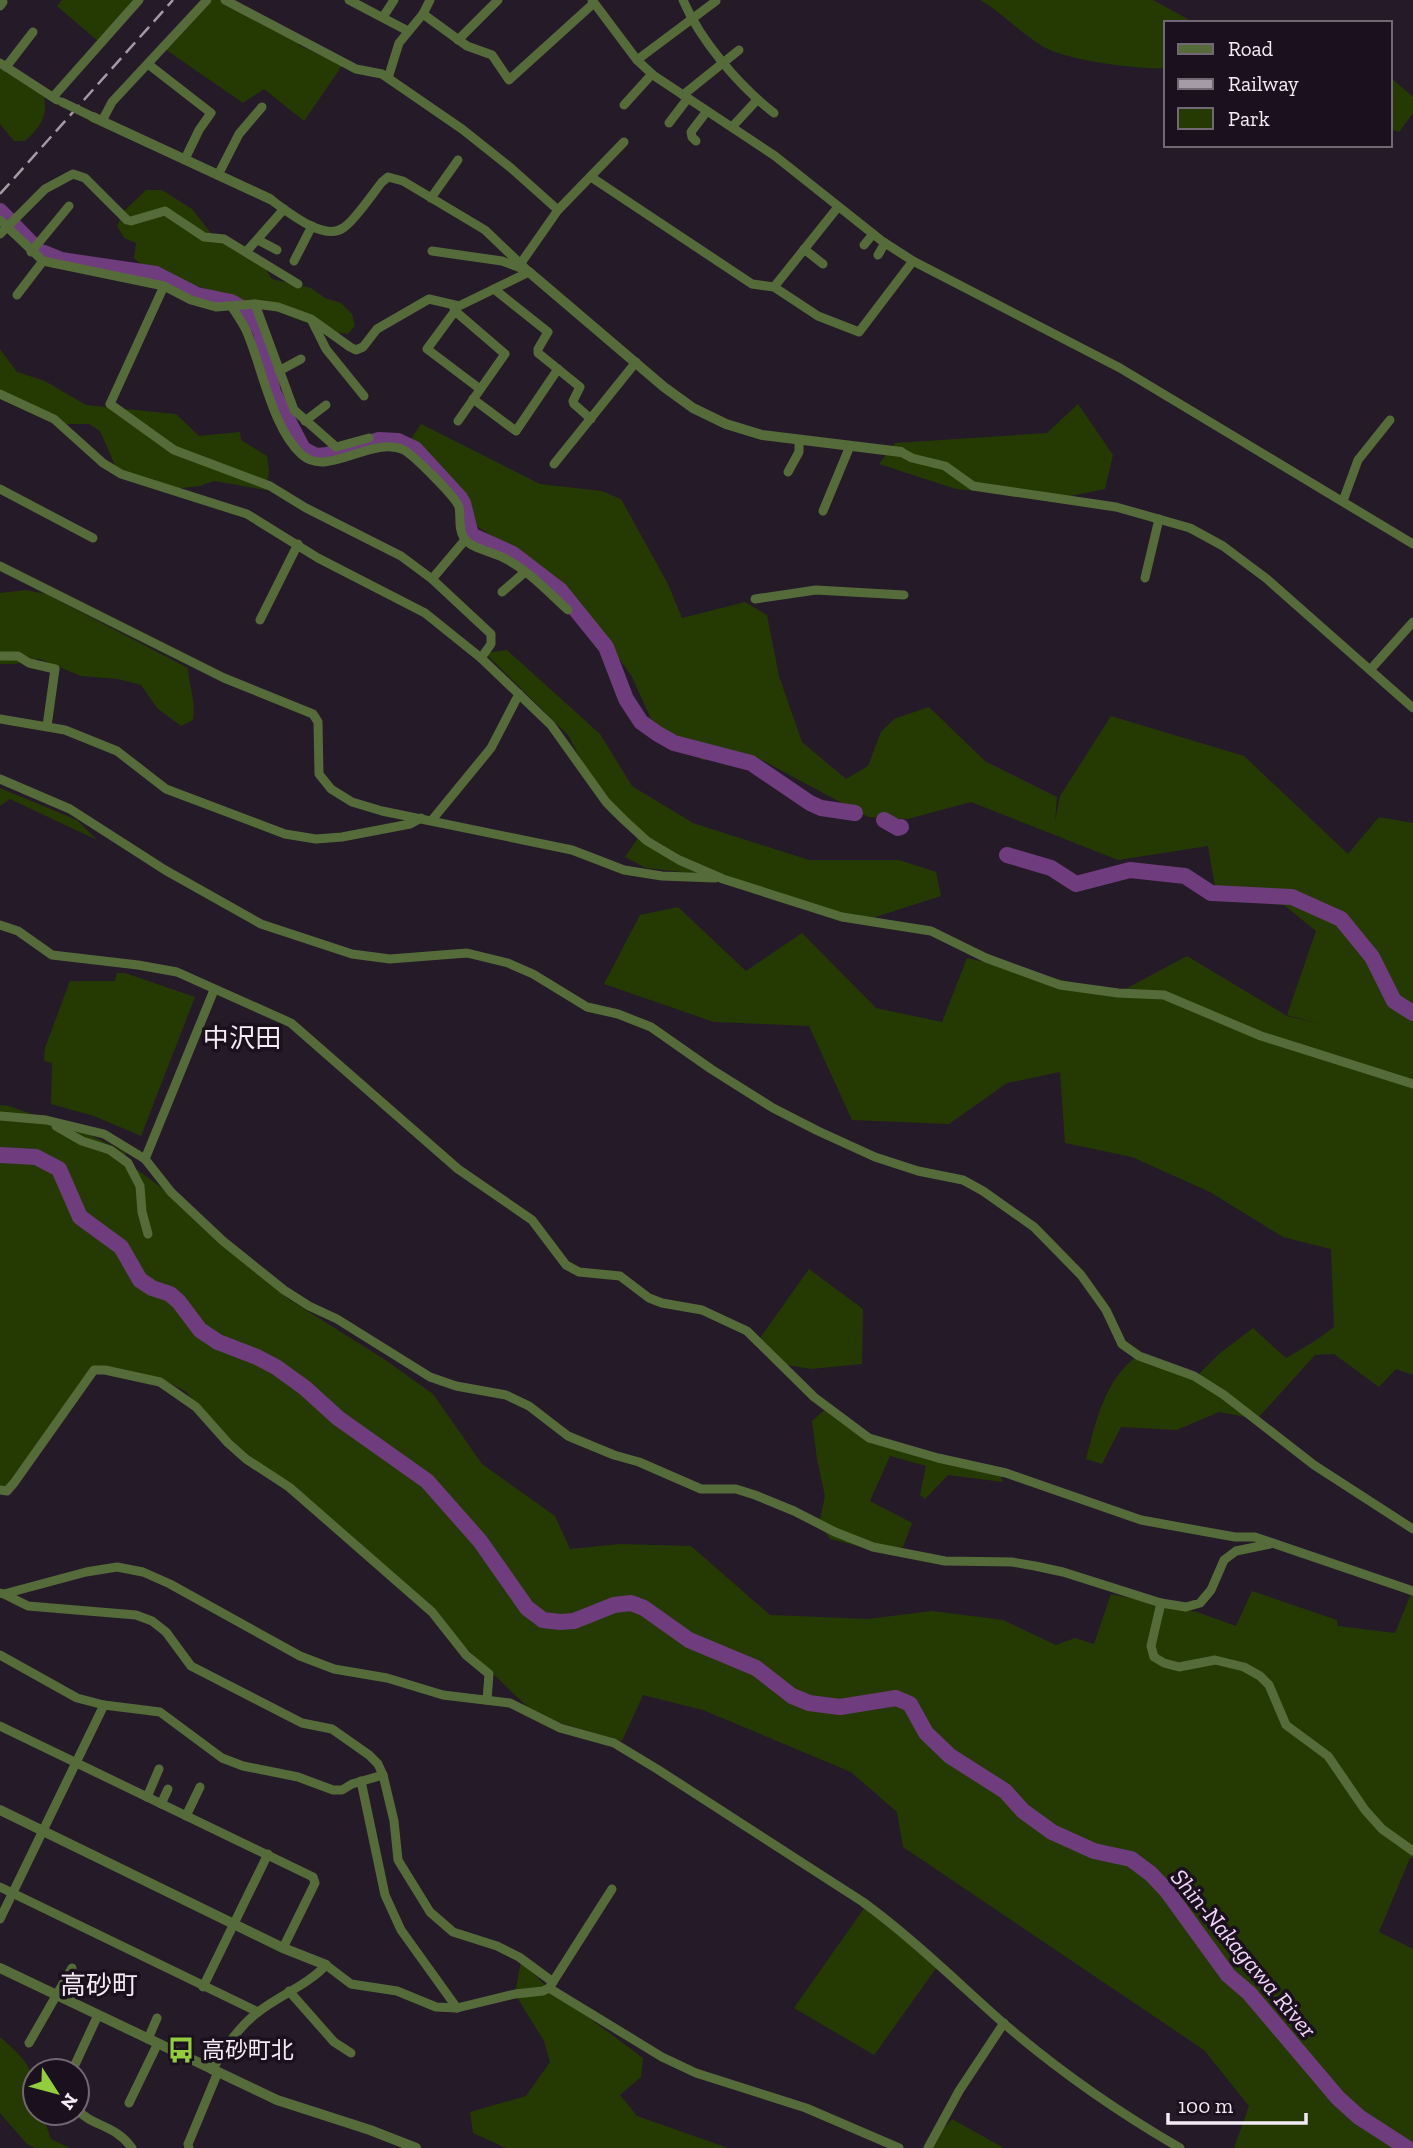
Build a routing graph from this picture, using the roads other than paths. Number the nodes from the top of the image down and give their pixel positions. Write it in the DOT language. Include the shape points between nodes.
graph roads {
  1 [pos="139,0"];
  2 [pos="207,0"];
  3 [pos="225,0"];
  4 [pos="349,0"];
  5 [pos="394,0"];
  6 [pos="430,0"];
  7 [pos="498,0"];
  8 [pos="683,0"];
  9 [pos="593,1"];
  10 [pos="716,1"];
  11 [pos="423,14"];
  12 [pos="383,17"];
  13 [pos="691,20"];
  14 [pos="408,31"];
  15 [pos="33,32"];
  16 [pos="458,40"];
  17 [pos="739,50"];
  18 [pos="637,60"];
  19 [pos="724,62"];
  20 [pos="148,64"];
  21 [pos="3,65"];
  22 [pos="652,74"];
  23 [pos="388,78"];
  24 [pos="686,97"];
  25 [pos="58,100"];
  26 [pos="757,100"];
  27 [pos="624,105"];
  28 [pos="262,107"];
  29 [pos="707,111"];
  30 [pos="774,113"];
  31 [pos="98,119"];
  32 [pos="669,123"];
  33 [pos="732,127"];
  34 [pos="696,141"];
  35 [pos="624,142"];
  36 [pos="185,159"];
  37 [pos="458,160"];
  38 [pos="218,175"];
  39 [pos="592,177"];
  40 [pos="430,198"];
  41 [pos="270,199"];
  42 [pos="69,206"];
  43 [pos="838,206"];
  44 [pos="284,209"];
  45 [pos="558,210"];
  46 [pos="8,222"];
  47 [pos="858,222"];
  48 [pos="312,226"];
  49 [pos="850,233"];
  50 [pos="0,234"];
  51 [pos="873,234"];
  52 [pos="258,240"];
  53 [pos="885,243"];
  54 [pos="864,245"];
  55 [pos="34,248"];
  56 [pos="804,249"];
  57 [pos="277,250"];
  58 [pos="432,251"];
  59 [pos="246,252"];
  60 [pos="878,255"];
  61 [pos="43,261"];
  62 [pos="294,261"];
  63 [pos="913,261"];
  64 [pos="823,264"];
  65 [pos="526,268"];
  66 [pos="298,284"];
  67 [pos="164,286"];
  68 [pos="774,287"];
  69 [pos="494,289"];
  70 [pos="16,295"];
  71 [pos="250,305"];
  72 [pos="232,307"];
  73 [pos="454,308"];
  74 [pos="311,319"];
  75 [pos="301,359"];
  76 [pos="636,362"];
  77 [pos="558,369"];
  78 [pos="279,371"];
  79 [pos="480,389"];
  80 [pos="0,394"];
  81 [pos="364,396"];
  82 [pos="473,399"];
  83 [pos="326,405"];
  84 [pos="591,418"];
  85 [pos="1390,420"];
  86 [pos="306,421"];
  87 [pos="458,421"];
  88 [pos="369,438"];
  89 [pos="799,440"];
  90 [pos="850,446"];
  91 [pos="901,452"];
  92 [pos="555,464"];
  93 [pos="788,472"];
  94 [pos="0,489"];
  95 [pos="1343,500"];
  96 [pos="823,511"];
  97 [pos="1159,519"];
  98 [pos="93,538"];
  99 [pos="465,540"];
  100 [pos="298,544"];
  101 [pos="1413,544"];
  102 [pos="0,566"];
  103 [pos="525,572"];
  104 [pos="1145,578"];
  105 [pos="432,579"];
  106 [pos="502,592"];
  107 [pos="904,595"];
  108 [pos="755,599"];
  109 [pos="568,610"];
  110 [pos="260,620"];
  111 [pos="1413,622"];
  112 [pos="0,656"];
  113 [pos="481,658"];
  114 [pos="1370,670"];
  115 [pos="519,694"];
  116 [pos="1413,708"];
  117 [pos="0,719"];
  118 [pos="47,726"];
  119 [pos="0,779"];
  120 [pos="421,818"];
  121 [pos="432,820"];
  122 [pos="723,879"];
  123 [pos="0,925"];
  124 [pos="214,990"];
  125 [pos="1413,1084"];
  126 [pos="0,1116"];
  127 [pos="46,1120"];
  128 [pos="145,1159"];
  129 [pos="148,1234"];
  130 [pos="0,1490"];
  131 [pos="1413,1529"];
  132 [pos="1270,1544"];
  133 [pos="1413,1591"];
  134 [pos="2,1594"];
  135 [pos="1161,1603"];
  136 [pos="0,1655"];
  137 [pos="487,1700"];
  138 [pos="103,1705"];
  139 [pos="0,1726"];
  140 [pos="75,1763"];
  141 [pos="159,1769"];
  142 [pos="383,1775"];
  143 [pos="361,1781"];
  144 [pos="200,1787"];
  145 [pos="168,1788"];
  146 [pos="146,1797"];
  147 [pos="161,1804"];
  148 [pos="0,1810"];
  149 [pos="186,1816"];
  150 [pos="42,1830"];
  151 [pos="1413,1851"];
  152 [pos="268,1854"];
  153 [pos="0,1887"];
  154 [pos="612,1889"];
  155 [pos="12,1894"];
  156 [pos="0,1919"];
  157 [pos="236,1924"];
  158 [pos="283,1948"];
  159 [pos="326,1965"];
  160 [pos="0,1968"];
  161 [pos="72,1968"];
  162 [pos="551,1985"];
  163 [pos="203,1987"];
  164 [pos="289,1991"];
  165 [pos="55,1995"];
  166 [pos="457,2008"];
  167 [pos="258,2012"];
  168 [pos="98,2015"];
  169 [pos="158,2018"];
  170 [pos="1004,2023"];
  171 [pos="153,2041"];
  172 [pos="29,2043"];
  173 [pos="351,2053"];
  174 [pos="78,2057"];
  175 [pos="215,2071"];
  176 [pos="129,2103"];
  177 [pos="91,2119"];
  178 [pos="132,2148"];
  179 [pos="190,2148"];
  180 [pos="416,2148"];
  181 [pos="899,2148"];
  182 [pos="928,2148"];
  183 [pos="1180,2148"];
  1 -- 25 [label="street"];
  2 -- 20 [label="street"];
  3 -- 23 [label="street" via="356,69"];
  4 -- 12 [label="street"];
  5 -- 12 [label="street"];
  6 -- 11 [label="street"];
  7 -- 16 [label="street"];
  8 -- 13 [label="street"];
  9 -- 16 [label="street" via="509,80 492,55"];
  9 -- 18 [label="street"];
  10 -- 13 [label="street"];
  11 -- 14 [label="street"];
  11 -- 16 [label="street"];
  12 -- 14 [label="street"];
  13 -- 18 [label="street"];
  13 -- 19 [label="street"];
  14 -- 23 [label="street" via="399,43"];
  15 -- 21 [label="street"];
  17 -- 19 [label="street"];
  18 -- 22 [label="street"];
  19 -- 24 [label="street"];
  19 -- 26 [label="street"];
  20 -- 31 [label="street"];
  20 -- 36 [label="street" via="211,113"];
  21 -- 25 [label="street"];
  22 -- 24 [label="street"];
  22 -- 27 [label="street"];
  23 -- 45 [label="street" via="462,129"];
  24 -- 29 [label="street"];
  24 -- 32 [label="street"];
  25 -- 31 [label="street, bridge"];
  26 -- 30 [label="street"];
  26 -- 33 [label="street"];
  28 -- 38 [label="street" via="239,134"];
  29 -- 33 [label="street"];
  29 -- 34 [label="street" via="691,132"];
  31 -- 36 [label="street"];
  33 -- 43 [label="street"];
  35 -- 39 [label="street"];
  36 -- 38 [label="street"];
  37 -- 40 [label="street"];
  38 -- 41 [label="street"];
  39 -- 45 [label="street"];
  39 -- 68 [label="street" via="752,284"];
  40 -- 48 [label="street" via="388,177 343,228 328,232"];
  40 -- 65 [label="street" via="485,230"];
  41 -- 44 [label="street"];
  42 -- 55 [label="street"];
  43 -- 47 [label="street"];
  43 -- 56 [label="street"];
  44 -- 48 [label="street"];
  44 -- 52 [label="street"];
  45 -- 65 [label="street"];
  46 -- 50 [label="street"];
  46 -- 55 [label="street"];
  46 -- 59 [label="street" via="45,189 73,174 85,178 131,222 165,211 204,237 224,239"];
  47 -- 49 [label="street"];
  47 -- 51 [label="street"];
  48 -- 62 [label="street"];
  51 -- 53 [label="street"];
  51 -- 54 [label="street"];
  52 -- 57 [label="street"];
  52 -- 59 [label="street"];
  53 -- 60 [label="street"];
  53 -- 63 [label="street"];
  55 -- 61 [label="street"];
  56 -- 64 [label="street"];
  56 -- 68 [label="street"];
  58 -- 65 [label="street"];
  59 -- 66 [label="street"];
  61 -- 67 [label="street"];
  61 -- 70 [label="street"];
  63 -- 68 [label="street" via="859,332 818,316"];
  63 -- 95 [label="street" via="1120,368"];
  65 -- 69 [label="street"];
  65 -- 76 [label="street"];
  67 -- 72 [label="street" via="191,300"];
  67 -- 105 [label="street" via="110,404 174,450 270,486 401,556"];
  69 -- 73 [label="street"];
  69 -- 77 [label="street" via="548,332 538,352"];
  71 -- 72 [label="street"];
  71 -- 74 [label="street" via="278,307"];
  71 -- 78 [label="street"];
  72 -- 99 [label="street" via="246,329 267,393 293,446 314,463 379,447 401,449 418,459 458,505"];
  73 -- 74 [label="street" via="429,299 377,329 356,350"];
  73 -- 79 [label="street" via="505,354"];
  73 -- 79 [label="street" via="428,349"];
  74 -- 81 [label="street" via="326,349"];
  75 -- 78 [label="street"];
  76 -- 84 [label="street"];
  76 -- 89 [label="street" via="693,408 726,424"];
  77 -- 82 [label="street" via="516,431"];
  77 -- 84 [label="street" via="580,387 574,404"];
  78 -- 86 [label="street" via="294,410"];
  79 -- 82 [label="street"];
  80 -- 100 [label="street" via="54,419 121,474 247,514"];
  82 -- 87 [label="street"];
  83 -- 86 [label="street"];
  84 -- 92 [label="street"];
  85 -- 95 [label="street" via="1358,460"];
  86 -- 88 [label="street" via="335,447"];
  89 -- 90 [label="street"];
  89 -- 93 [label="street" via="799,452"];
  90 -- 91 [label="street"];
  90 -- 96 [label="street"];
  91 -- 97 [label="street" via="944,466 973,486 1116,507"];
  94 -- 98 [label="street"];
  95 -- 101 [label="street"];
  97 -- 104 [label="street"];
  97 -- 114 [label="street" via="1190,528 1223,546"];
  99 -- 103 [label="street"];
  99 -- 105 [label="street"];
  100 -- 110 [label="street"];
  100 -- 113 [label="street" via="425,614"];
  102 -- 120 [label="street" via="224,678 313,714 318,722 320,774 331,789 352,802"];
  103 -- 106 [label="street"];
  103 -- 109 [label="street"];
  105 -- 113 [label="street" via="491,634 491,644"];
  107 -- 108 [label="street" via="816,590"];
  111 -- 114 [label="street"];
  112 -- 118 [label="street" via="18,656 55,669"];
  113 -- 115 [label="street"];
  114 -- 116 [label="street"];
  115 -- 121 [label="street" via="491,748"];
  115 -- 122 [label="street" via="551,724 606,802 647,841"];
  117 -- 118 [label="street"];
  118 -- 120 [label="street" via="117,751 166,789 285,834 342,837"];
  119 -- 131 [label="street" via="70,809 261,925 352,954 390,959 467,953 508,962 587,1007 651,1027 752,1095 818,1131 875,1157 973,1185 1034,1227 1081,1275 1106,1310 1122,1345 1215,1389 1314,1465"];
  120 -- 121 [label="street"];
  121 -- 122 [label="street" via="572,850 624,870"];
  122 -- 125 [label="street" via="842,917 930,931 1060,985 1164,995 1261,1036"];
  123 -- 124 [label="street" via="18,931 52,955 177,972"];
  124 -- 128 [label="street"];
  124 -- 132 [label="street" via="291,1023 458,1169 532,1220 566,1265 579,1272 620,1276 649,1298 702,1310 747,1331 814,1397 869,1438 1006,1474 1141,1520 1255,1537"];
  126 -- 127 [label="street"];
  127 -- 128 [label="street" via="104,1134"];
  127 -- 129 [label="street" via="128,1163 140,1186"];
  128 -- 135 [label="street" via="171,1192 284,1290 430,1377 506,1395 568,1436 701,1489 736,1489 755,1495 873,1547 945,1561 1035,1566"];
  130 -- 137 [label="street" via="7,1491 14,1483 94,1370 160,1382 196,1407 246,1459 289,1487 432,1612 466,1655 489,1674"];
  132 -- 133 [label="street"];
  132 -- 135 [label="street" via="1236,1550 1224,1560 1200,1603 1186,1607"];
  134 -- 137 [label="street" via="117,1567 143,1572 279,1645 334,1669 387,1678 443,1695"];
  134 -- 142 [label="street" via="28,1606 136,1615 152,1621 191,1666 302,1723 332,1729 369,1755"];
  135 -- 151 [label="street" via="1151,1646 1154,1657 1180,1667 1215,1660 1260,1676 1269,1685 1286,1725 1328,1756 1365,1811"];
  136 -- 138 [label="street" via="77,1698"];
  137 -- 170 [label="street" via="510,1703 560,1728 614,1744 657,1769 896,1926"];
  138 -- 140 [label="street"];
  138 -- 143 [label="street" via="160,1712 222,1759 243,1766 298,1777 333,1790"];
  139 -- 140 [label="street"];
  140 -- 146 [label="street"];
  140 -- 150 [label="street"];
  141 -- 146 [label="street"];
  142 -- 143 [label="street"];
  142 -- 162 [label="street" via="398,1860 430,1912 453,1931 519,1957"];
  143 -- 166 [label="street" via="385,1895 401,1930"];
  144 -- 149 [label="street"];
  145 -- 147 [label="street"];
  146 -- 147 [label="street"];
  147 -- 149 [label="street"];
  148 -- 150 [label="street"];
  149 -- 152 [label="street"];
  150 -- 155 [label="street"];
  150 -- 157 [label="street"];
  152 -- 157 [label="street"];
  152 -- 158 [label="street" via="313,1877 315,1883"];
  153 -- 155 [label="street"];
  154 -- 162 [label="street"];
  155 -- 156 [label="street"];
  155 -- 163 [label="street"];
  157 -- 158 [label="street"];
  157 -- 163 [label="street"];
  158 -- 159 [label="street"];
  159 -- 164 [label="street"];
  159 -- 166 [label="street" via="351,1984 397,1991 428,2006"];
  160 -- 165 [label="street"];
  161 -- 165 [label="street"];
  162 -- 166 [label="street" via="543,1991"];
  162 -- 181 [label="street" via="662,2057 695,2073 806,2108"];
  163 -- 167 [label="street"];
  164 -- 167 [label="street"];
  164 -- 173 [label="street" via="334,2042"];
  165 -- 168 [label="street"];
  165 -- 172 [label="street"];
  167 -- 175 [label="street" via="236,2033"];
  168 -- 171 [label="street"];
  168 -- 174 [label="street"];
  169 -- 171 [label="street"];
  170 -- 182 [label="street"];
  170 -- 183 [label="street" via="1129,2118"];
  171 -- 175 [label="street"];
  171 -- 176 [label="street"];
  175 -- 179 [label="street"];
  175 -- 180 [label="street" via="277,2100"];
  177 -- 178 [label="street" via="113,2129"];
}
